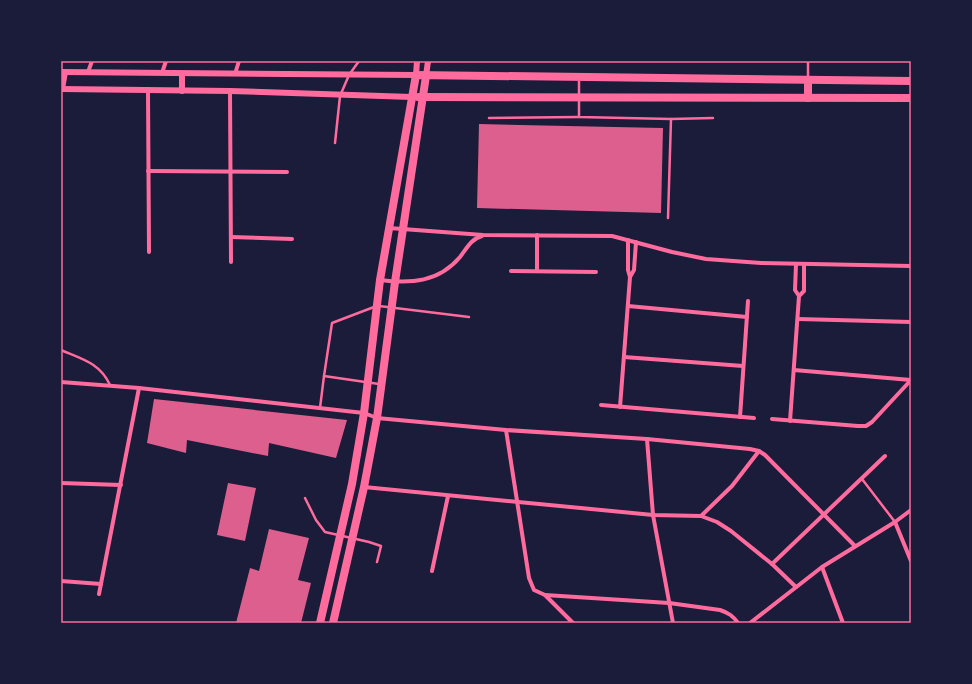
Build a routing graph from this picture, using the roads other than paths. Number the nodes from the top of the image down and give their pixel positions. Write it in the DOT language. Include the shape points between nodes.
graph roads {
  1 [pos="92,61"];
  2 [pos="166,61"];
  3 [pos="240,61"];
  4 [pos="359,61"];
  5 [pos="417,61"];
  6 [pos="428,61"];
  7 [pos="808,61"];
  8 [pos="63,72"];
  9 [pos="88,72"];
  10 [pos="162,73"];
  11 [pos="182,74"];
  12 [pos="235,74"];
  13 [pos="349,75"];
  14 [pos="416,75"];
  15 [pos="426,76"];
  16 [pos="579,78"];
  17 [pos="808,80"];
  18 [pos="911,81"];
  19 [pos="62,89"];
  20 [pos="148,91"];
  21 [pos="182,91"];
  22 [pos="230,92"];
  23 [pos="340,96"];
  24 [pos="911,96"];
  25 [pos="412,97"];
  26 [pos="422,97"];
  27 [pos="579,97"];
  28 [pos="808,98"];
  29 [pos="579,117"];
  30 [pos="489,118"];
  31 [pos="712,118"];
  32 [pos="671,119"];
  33 [pos="335,143"];
  34 [pos="148,171"];
  35 [pos="230,171"];
  36 [pos="287,172"];
  37 [pos="668,218"];
  38 [pos="389,228"];
  39 [pos="403,229"];
  40 [pos="483,235"];
  41 [pos="537,235"];
  42 [pos="231,237"];
  43 [pos="292,239"];
  44 [pos="628,240"];
  45 [pos="636,242"];
  46 [pos="149,252"];
  47 [pos="231,262"];
  48 [pos="796,264"];
  49 [pos="804,264"];
  50 [pos="911,266"];
  51 [pos="511,271"];
  52 [pos="537,271"];
  53 [pos="596,272"];
  54 [pos="630,277"];
  55 [pos="380,280"];
  56 [pos="395,282"];
  57 [pos="799,296"];
  58 [pos="748,301"];
  59 [pos="377,306"];
  60 [pos="628,306"];
  61 [pos="392,308"];
  62 [pos="469,317"];
  63 [pos="747,317"];
  64 [pos="798,320"];
  65 [pos="911,322"];
  66 [pos="61,350"];
  67 [pos="624,357"];
  68 [pos="743,366"];
  69 [pos="794,370"];
  70 [pos="324,376"];
  71 [pos="911,380"];
  72 [pos="61,382"];
  73 [pos="368,382"];
  74 [pos="382,384"];
  75 [pos="111,386"];
  76 [pos="139,388"];
  77 [pos="601,405"];
  78 [pos="620,407"];
  79 [pos="320,408"];
  80 [pos="364,413"];
  81 [pos="740,417"];
  82 [pos="377,418"];
  83 [pos="754,418"];
  84 [pos="772,419"];
  85 [pos="790,420"];
  86 [pos="506,430"];
  87 [pos="647,439"];
  88 [pos="759,451"];
  89 [pos="885,456"];
  90 [pos="862,478"];
  91 [pos="61,483"];
  92 [pos="121,485"];
  93 [pos="364,486"];
  94 [pos="448,496"];
  95 [pos="304,498"];
  96 [pos="517,501"];
  97 [pos="911,510"];
  98 [pos="824,514"];
  99 [pos="653,515"];
  100 [pos="701,516"];
  101 [pos="895,522"];
  102 [pos="340,536"];
  103 [pos="353,538"];
  104 [pos="855,546"];
  105 [pos="911,561"];
  106 [pos="377,562"];
  107 [pos="772,564"];
  108 [pos="822,568"];
  109 [pos="432,571"];
  110 [pos="61,581"];
  111 [pos="100,584"];
  112 [pos="796,587"];
  113 [pos="99,594"];
  114 [pos="545,595"];
  115 [pos="669,604"];
  116 [pos="320,623"];
  117 [pos="333,623"];
  118 [pos="573,623"];
  119 [pos="673,623"];
  120 [pos="738,623"];
  121 [pos="750,623"];
  122 [pos="843,623"];
  1 -- 9 [label="street"];
  2 -- 10 [label="street"];
  3 -- 12 [label="street"];
  4 -- 13 [label="lane"];
  5 -- 14 [label="street"];
  6 -- 15 [label="street"];
  7 -- 17 [label="lane"];
  8 -- 9 [label="street"];
  8 -- 19 [label="street"];
  9 -- 10 [label="street"];
  10 -- 11 [label="street"];
  11 -- 12 [label="street"];
  11 -- 21 [label="street"];
  12 -- 13 [label="street"];
  13 -- 14 [label="street"];
  13 -- 23 [label="lane"];
  14 -- 15 [label="main road"];
  14 -- 25 [label="main road"];
  15 -- 16 [label="main road"];
  15 -- 26 [label="main road"];
  16 -- 17 [label="main road"];
  16 -- 27 [label="lane"];
  17 -- 18 [label="main road"];
  17 -- 28 [label="main road"];
  19 -- 20 [label="street"];
  20 -- 21 [label="street"];
  20 -- 34 [label="street"];
  21 -- 22 [label="street"];
  22 -- 23 [label="street"];
  22 -- 35 [label="street"];
  23 -- 25 [label="street"];
  23 -- 33 [label="lane"];
  24 -- 28 [label="main road"];
  25 -- 26 [label="main road"];
  25 -- 38 [label="main road"];
  26 -- 27 [label="main road"];
  26 -- 39 [label="main road"];
  27 -- 28 [label="main road"];
  27 -- 29 [label="lane"];
  29 -- 30 [label="lane"];
  29 -- 32 [label="lane"];
  31 -- 32 [label="lane"];
  32 -- 37 [label="lane"];
  34 -- 35 [label="street"];
  34 -- 46 [label="street"];
  35 -- 36 [label="street"];
  35 -- 42 [label="street"];
  38 -- 39 [label="street"];
  38 -- 55 [label="main road"];
  39 -- 40 [label="street"];
  39 -- 56 [label="main road"];
  40 -- 41 [label="street"];
  40 -- 56 [label="street" via="473,240 448,269 438,275 416,281"];
  41 -- 44 [label="street" via="612,236"];
  41 -- 52 [label="street"];
  42 -- 43 [label="street"];
  42 -- 47 [label="street"];
  44 -- 45 [label="street"];
  44 -- 54 [label="street"];
  45 -- 48 [label="street" via="706,259"];
  45 -- 54 [label="street" via="634,270"];
  48 -- 49 [label="street"];
  48 -- 57 [label="street" via="795,290"];
  49 -- 50 [label="street"];
  49 -- 57 [label="street" via="804,291"];
  51 -- 52 [label="street"];
  52 -- 53 [label="street"];
  54 -- 60 [label="street"];
  55 -- 56 [label="street"];
  55 -- 59 [label="main road"];
  56 -- 61 [label="main road"];
  57 -- 64 [label="street"];
  58 -- 63 [label="street"];
  59 -- 61 [label="lane"];
  59 -- 70 [label="lane" via="332,323"];
  59 -- 73 [label="main road"];
  60 -- 63 [label="street"];
  60 -- 67 [label="street"];
  61 -- 62 [label="lane"];
  61 -- 74 [label="main road"];
  63 -- 68 [label="street"];
  64 -- 65 [label="street"];
  64 -- 69 [label="street"];
  66 -- 75 [label="lane" via="93,363"];
  67 -- 68 [label="street"];
  67 -- 78 [label="street"];
  68 -- 81 [label="street"];
  69 -- 71 [label="street"];
  69 -- 85 [label="street"];
  70 -- 73 [label="lane"];
  70 -- 79 [label="lane"];
  71 -- 85 [label="street" via="866,426"];
  72 -- 75 [label="street"];
  73 -- 74 [label="lane"];
  73 -- 80 [label="main road"];
  74 -- 82 [label="main road"];
  75 -- 76 [label="street"];
  76 -- 79 [label="street"];
  76 -- 92 [label="street"];
  77 -- 78 [label="street"];
  78 -- 81 [label="street"];
  79 -- 80 [label="street"];
  80 -- 82 [label="street"];
  80 -- 102 [label="main road"];
  81 -- 83 [label="street"];
  82 -- 86 [label="street"];
  82 -- 93 [label="main road"];
  84 -- 85 [label="street"];
  86 -- 87 [label="street"];
  86 -- 96 [label="street"];
  87 -- 88 [label="street"];
  87 -- 99 [label="street"];
  88 -- 98 [label="street"];
  88 -- 100 [label="street" via="732,486"];
  89 -- 90 [label="street"];
  90 -- 98 [label="street"];
  90 -- 101 [label="lane"];
  91 -- 92 [label="street"];
  92 -- 111 [label="street"];
  93 -- 94 [label="street"];
  93 -- 103 [label="main road"];
  94 -- 96 [label="street"];
  94 -- 109 [label="street"];
  95 -- 102 [label="lane" via="322,530"];
  96 -- 99 [label="street"];
  96 -- 114 [label="street" via="529,578 534,590"];
  97 -- 101 [label="street"];
  98 -- 104 [label="street"];
  98 -- 107 [label="street"];
  99 -- 100 [label="street"];
  99 -- 115 [label="street"];
  100 -- 107 [label="street" via="731,531"];
  101 -- 104 [label="street"];
  101 -- 105 [label="street"];
  102 -- 103 [label="lane"];
  102 -- 116 [label="main road"];
  103 -- 106 [label="lane" via="381,546"];
  103 -- 117 [label="main road"];
  104 -- 108 [label="street"];
  107 -- 112 [label="street"];
  108 -- 112 [label="street"];
  108 -- 122 [label="street"];
  110 -- 111 [label="street"];
  111 -- 113 [label="street"];
  112 -- 121 [label="street"];
  114 -- 115 [label="street"];
  114 -- 118 [label="street"];
  115 -- 119 [label="street"];
  115 -- 120 [label="street" via="727,612"];
}
